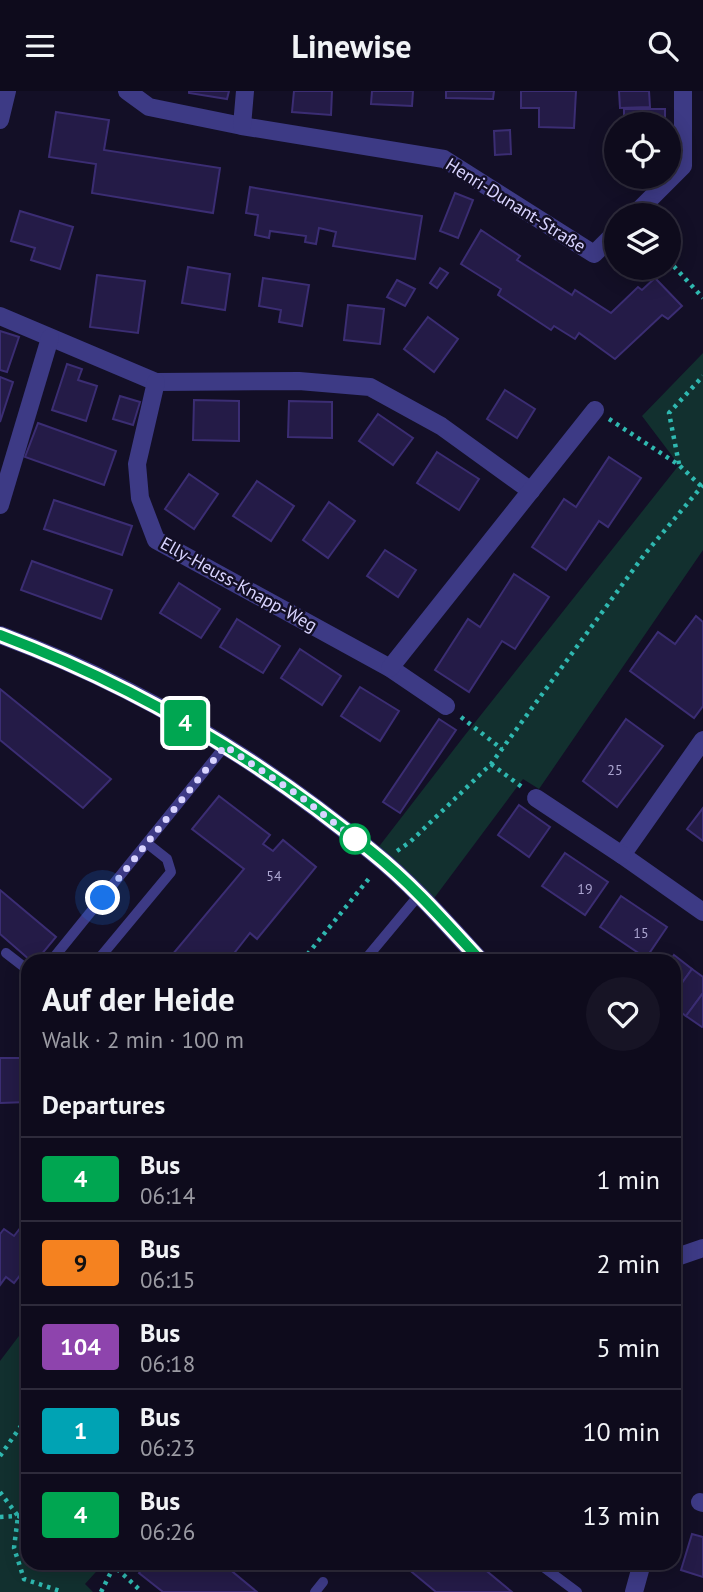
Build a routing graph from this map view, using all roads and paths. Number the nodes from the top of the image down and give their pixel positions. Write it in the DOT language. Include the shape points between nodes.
graph roads {
  1 [pos="7,91"];
  2 [pos="127,91"];
  3 [pos="245,91"];
  4 [pos="684,91"];
  5 [pos="0,120"];
  6 [pos="242,126"];
  7 [pos="646,203"];
  8 [pos="604,244"];
  9 [pos="681,274"];
  10 [pos="703,298"];
  11 [pos="0,316"];
  12 [pos="50,338"];
  13 [pos="703,376"];
  14 [pos="156,383"];
  15 [pos="595,410"];
  16 [pos="679,465"];
  17 [pos="702,486"];
  18 [pos="531,491"];
  19 [pos="0,505"];
  20 [pos="0,635"];
  21 [pos="390,668"];
  22 [pos="446,706"];
  23 [pos="703,740"];
  24 [pos="225,746"];
  25 [pos="502,749"];
  26 [pos="491,764"];
  27 [pos="536,798"];
  28 [pos="148,844"];
  29 [pos="622,855"];
  30 [pos="382,862"];
  31 [pos="419,895"];
  32 [pos="703,912"];
  33 [pos="6,953"];
  34 [pos="57,954"];
  35 [pos="103,954"];
  36 [pos="308,954"];
  37 [pos="370,954"];
  38 [pos="474,954"];
  39 [pos="21,965"];
  40 [pos="703,1248"];
  41 [pos="681,1256"];
  42 [pos="21,1426"];
  43 [pos="0,1456"];
  44 [pos="0,1492"];
  45 [pos="18,1516"];
  46 [pos="0,1517"];
  47 [pos="21,1518"];
  48 [pos="21,1570"];
  49 [pos="21,1570"];
  50 [pos="113,1570"];
  51 [pos="120,1570"];
  52 [pos="547,1570"];
  53 [pos="640,1570"];
  54 [pos="323,1582"];
  55 [pos="63,1592"];
  56 [pos="102,1592"];
  57 [pos="142,1592"];
  58 [pos="315,1592"];
  59 [pos="577,1592"];
  60 [pos="634,1592"];
  1 -- 5 [label="street"];
  2 -- 6 [label="street, Henri-Dunant-Straße" via="149,107"];
  3 -- 6 [label="street"];
  4 -- 7 [label="street" via="683,166"];
  6 -- 8 [label="street, Henri-Dunant-Straße" via="444,159 594,254"];
  9 -- 10 [label="path"];
  11 -- 12 [label="street"];
  12 -- 14 [label="street"];
  12 -- 19 [label="street"];
  13 -- 16 [label="path" via="669,413"];
  14 -- 18 [label="street" via="299,381 370,387 440,426"];
  14 -- 21 [label="street, Elly-Heuss-Knapp-Weg" via="137,464 140,498 156,540"];
  15 -- 16 [label="path"];
  15 -- 18 [label="street"];
  16 -- 17 [label="path"];
  17 -- 25 [label="path" via="644,555"];
  18 -- 21 [label="street"];
  20 -- 24 [label="street" via="131,692"];
  21 -- 22 [label="street, Elly-Heuss-Knapp-Weg"];
  22 -- 25 [label="path"];
  23 -- 29 [label="street"];
  24 -- 28 [label="lane"];
  24 -- 30 [label="street" via="301,797"];
  25 -- 26 [label="path"];
  26 -- 27 [label="path"];
  26 -- 30 [label="path" via="410,842"];
  27 -- 29 [label="street"];
  28 -- 34 [label="lane"];
  28 -- 35 [label="lane" via="167,859 171,872"];
  29 -- 32 [label="street"];
  30 -- 31 [label="street"];
  30 -- 36 [label="path"];
  31 -- 37 [label="lane"];
  31 -- 38 [label="street"];
  33 -- 39 [label="lane"];
  40 -- 41 [label="street"];
  42 -- 43 [label="path"];
  44 -- 45 [label="path"];
  45 -- 46 [label="path"];
  45 -- 47 [label="path"];
  45 -- 49 [label="path" via="14,1548"];
  48 -- 55 [label="path" via="24,1579"];
  50 -- 56 [label="path"];
  51 -- 57 [label="path"];
  52 -- 59 [label="lane"];
  53 -- 60 [label="street"];
  54 -- 58 [label="lane"];
}
